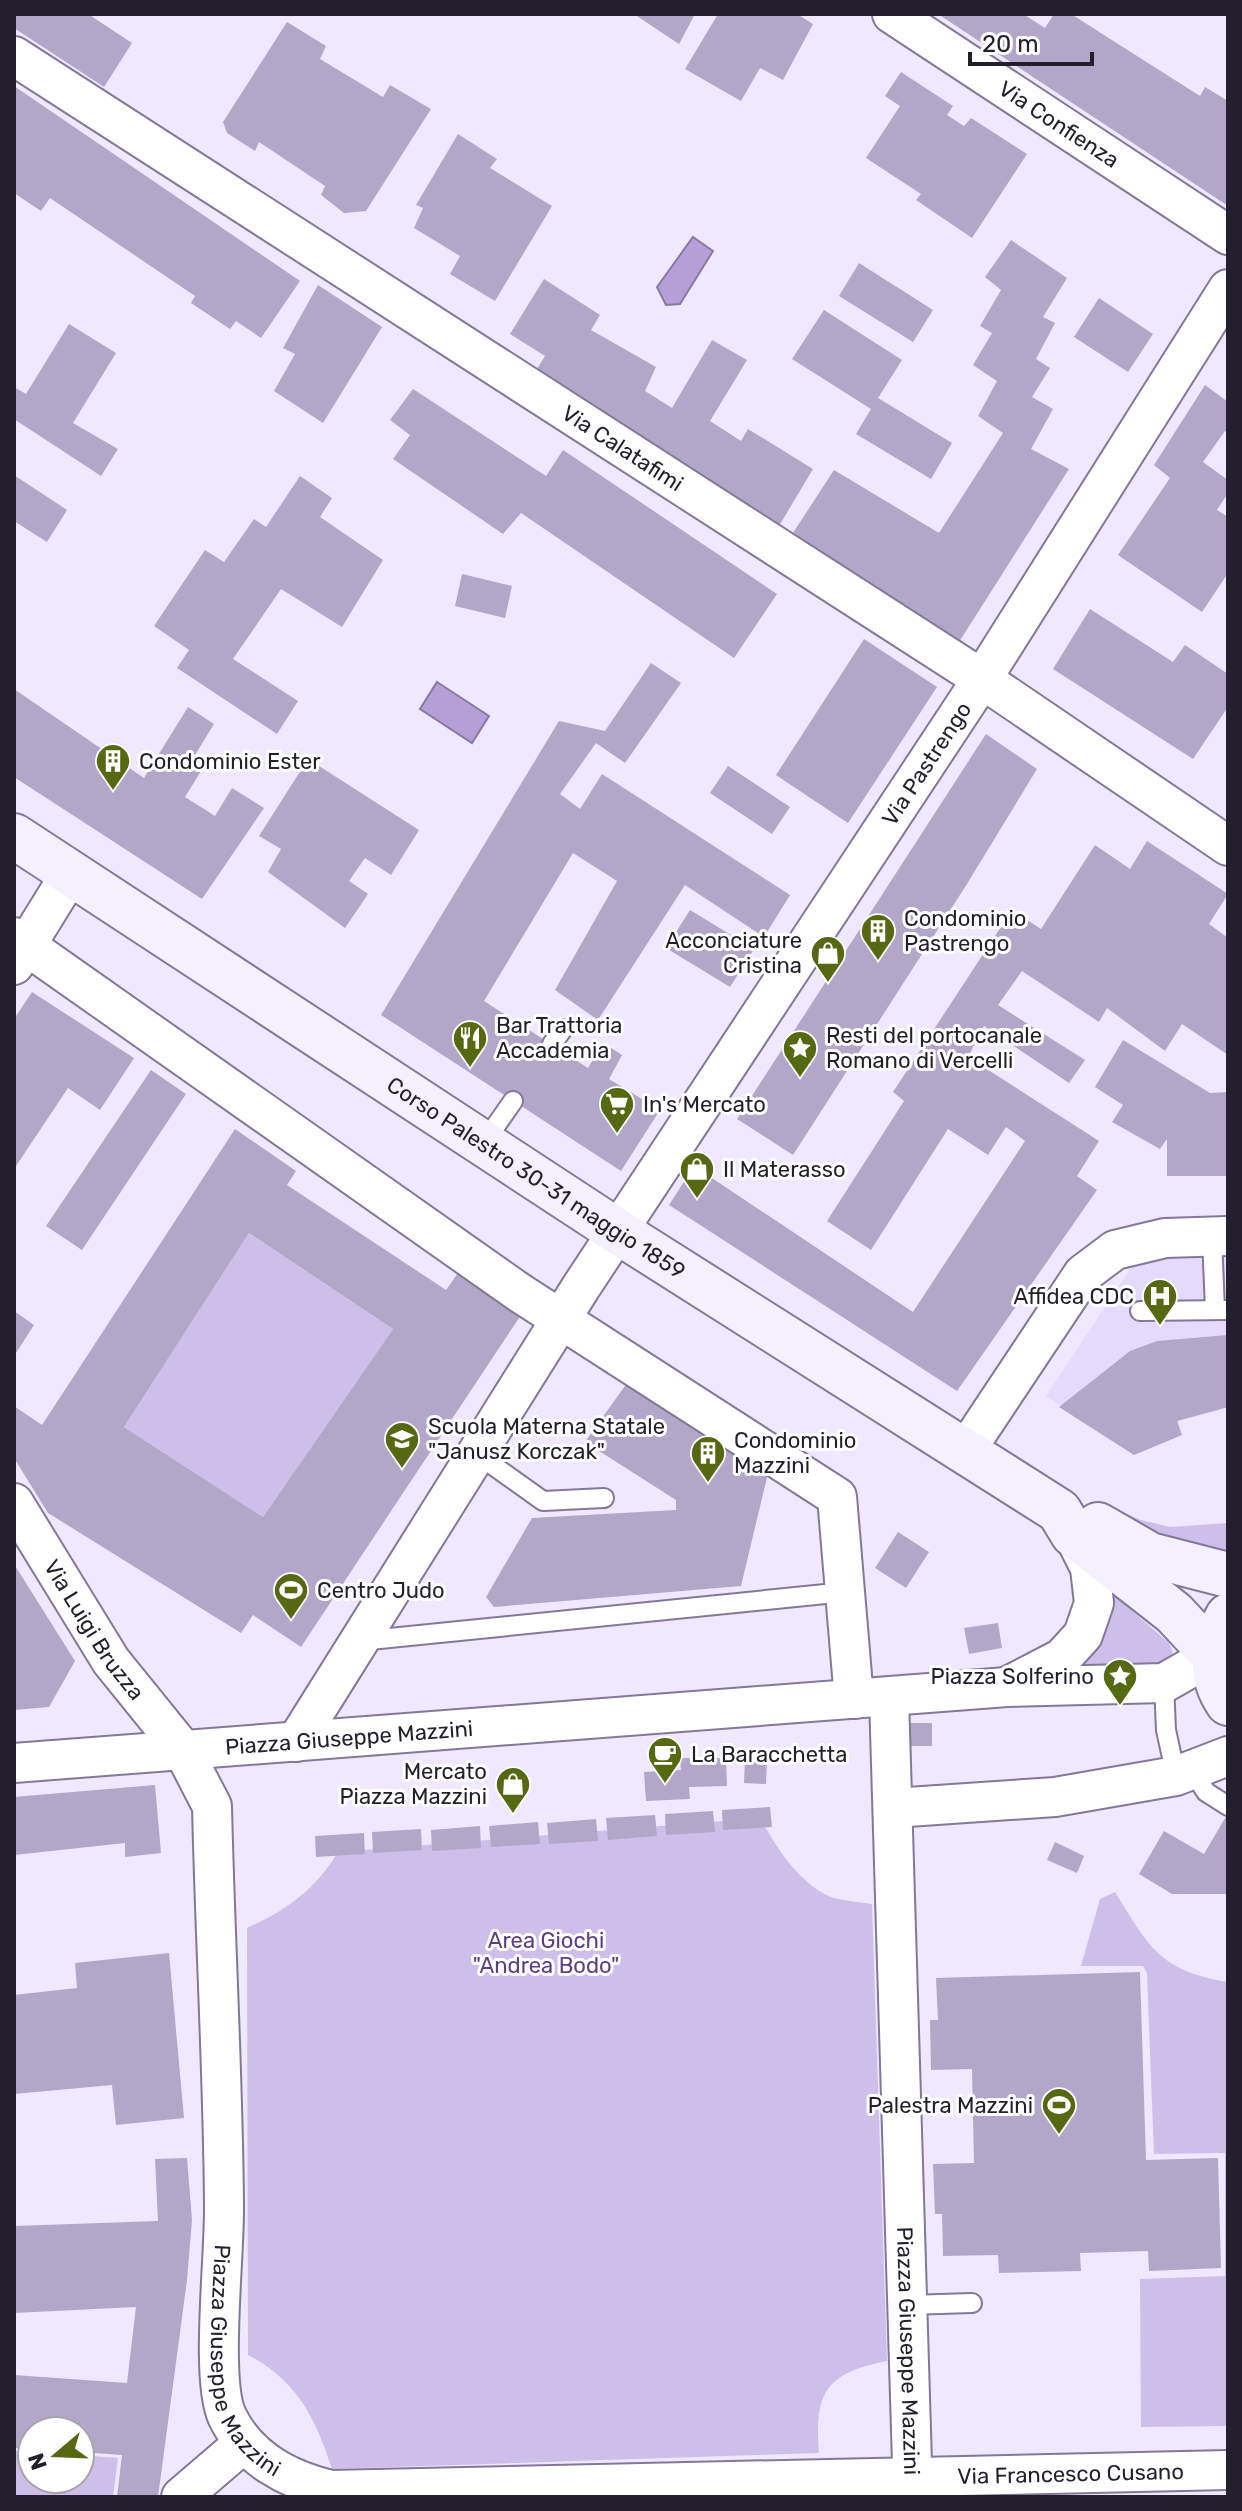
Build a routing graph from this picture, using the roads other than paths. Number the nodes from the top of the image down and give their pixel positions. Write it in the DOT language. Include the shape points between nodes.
graph roads {
  1 [pos="907,18"];
  2 [pos="14,56"];
  3 [pos="1228,235"];
  4 [pos="1228,289"];
  5 [pos="982,679"];
  6 [pos="14,836"];
  7 [pos="1228,846"];
  8 [pos="71,873"];
  9 [pos="18,949"];
  10 [pos="563,1029"];
  11 [pos="552,1044"];
  12 [pos="513,1101"];
  13 [pos="483,1144"];
  14 [pos="617,1231"];
  15 [pos="1220,1237"];
  16 [pos="1222,1310"];
  17 [pos="1140,1311"];
  18 [pos="562,1319"];
  19 [pos="964,1453"];
  20 [pos="477,1454"];
  21 [pos="604,1498"];
  22 [pos="14,1503"];
  23 [pos="1067,1524"];
  24 [pos="1228,1575"];
  25 [pos="845,1592"];
  26 [pos="1221,1636"];
  27 [pos="360,1641"];
  28 [pos="1164,1683"];
  29 [pos="1007,1687"];
  30 [pos="872,1698"];
  31 [pos="1228,1703"];
  32 [pos="296,1742"];
  33 [pos="183,1750"];
  34 [pos="1228,1756"];
  35 [pos="14,1763"];
  36 [pos="1184,1773"];
  37 [pos="1228,1806"];
  38 [pos="893,1808"];
  39 [pos="972,2303"];
  40 [pos="908,2305"];
  41 [pos="244,2443"];
  42 [pos="1228,2470"];
  43 [pos="913,2486"];
  44 [pos="181,2497"];
  1 -- 3 [label="street, Via Confienza"];
  2 -- 5 [label="street, Via Calatafimi"];
  4 -- 5 [label="street, Via Pastrengo"];
  5 -- 7 [label="street, Via Calatafimi"];
  5 -- 14 [label="street, Via Pastrengo"];
  6 -- 8 [label="main road, Corso Palestro 30-31 maggio 1859"];
  8 -- 9 [label="street"];
  8 -- 13 [label="main road, Corso Palestro 30-31 maggio 1859"];
  9 -- 18 [label="street"];
  10 -- 11 [label="lane"];
  12 -- 13 [label="lane"];
  13 -- 14 [label="main road, Corso Palestro 30-31 maggio 1859"];
  14 -- 18 [label="street, Via Pastrengo"];
  14 -- 19 [label="main road, Corso Palestro 30-31 maggio 1859"];
  15 -- 16 [label="lane"];
  15 -- 19 [label="street" via="1165,1238 1115,1250 1083,1274"];
  16 -- 17 [label="lane"];
  18 -- 20 [label="street, Via Pastrengo"];
  18 -- 25 [label="street" via="837,1497"];
  19 -- 23 [label="main road, Corso Palestro 30-31 maggio 1859"];
  20 -- 21 [label="lane" via="543,1501"];
  20 -- 27 [label="street, Via Pastrengo"];
  22 -- 33 [label="street, Via Luigi Bruzza" via="111,1661"];
  23 -- 24 [label="main road, Corso Palestro 30-31 maggio 1859" via="1086,1519 1150,1555"];
  23 -- 26 [label="main road, Corso Palestro 30-31 maggio 1859" via="1174,1613"];
  23 -- 29 [label="street" via="1092,1580 1094,1603 1083,1635 1062,1658"];
  25 -- 27 [label="lane"];
  25 -- 30 [label="street"];
  26 -- 28 [label="street, Piazza Giuseppe Mazzini"];
  26 -- 31 [label="main road" via="1220,1692"];
  27 -- 32 [label="street, Via Pastrengo"];
  28 -- 29 [label="street, Piazza Giuseppe Mazzini"];
  28 -- 36 [label="lane" via="1166,1730"];
  29 -- 30 [label="street, Piazza Giuseppe Mazzini"];
  30 -- 32 [label="street, Piazza Giuseppe Mazzini"];
  30 -- 38 [label="street, Piazza Giuseppe Mazzini"];
  32 -- 33 [label="street, Piazza Giuseppe Mazzini"];
  33 -- 35 [label="street"];
  33 -- 41 [label="street, Piazza Giuseppe Mazzini" via="212,1806 224,2207 219,2363 226,2414"];
  34 -- 36 [label="street"];
  36 -- 37 [label="lane"];
  36 -- 38 [label="street" via="1055,1797"];
  38 -- 40 [label="street, Piazza Giuseppe Mazzini"];
  39 -- 40 [label="lane"];
  40 -- 43 [label="street, Piazza Giuseppe Mazzini"];
  41 -- 43 [label="street, Piazza Giuseppe Mazzini" via="296,2481 331,2490"];
  41 -- 44 [label="street"];
  42 -- 43 [label="street, Via Francesco Cusano"];
}
